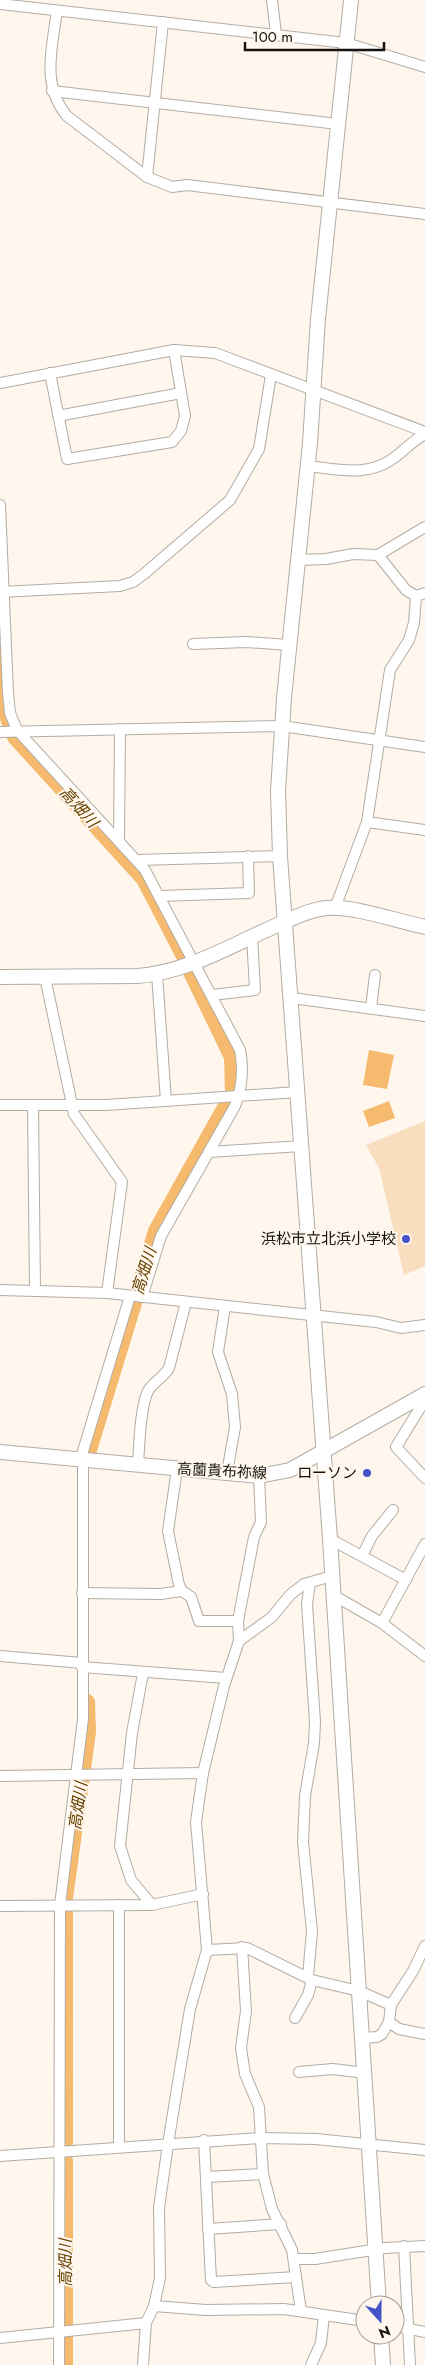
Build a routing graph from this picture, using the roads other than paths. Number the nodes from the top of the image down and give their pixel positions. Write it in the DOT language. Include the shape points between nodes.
graph roads {
  1 [pos="272,0"];
  2 [pos="352,0"];
  3 [pos="0,4"];
  4 [pos="57,11"];
  5 [pos="163,22"];
  6 [pos="276,34"];
  7 [pos="346,43"];
  8 [pos="425,67"];
  9 [pos="52,90"];
  10 [pos="154,104"];
  11 [pos="338,124"];
  12 [pos="147,177"];
  13 [pos="330,203"];
  14 [pos="425,214"];
  15 [pos="174,350"];
  16 [pos="50,373"];
  17 [pos="271,375"];
  18 [pos="0,383"];
  19 [pos="314,390"];
  20 [pos="181,393"];
  21 [pos="58,413"];
  22 [pos="425,433"];
  23 [pos="308,466"];
  24 [pos="0,504"];
  25 [pos="425,527"];
  26 [pos="378,555"];
  27 [pos="297,560"];
  28 [pos="2,592"];
  29 [pos="420,594"];
  30 [pos="193,644"];
  31 [pos="289,645"];
  32 [pos="282,726"];
  33 [pos="120,729"];
  34 [pos="10,731"];
  35 [pos="381,740"];
  36 [pos="425,747"];
  37 [pos="367,822"];
  38 [pos="425,830"];
  39 [pos="119,841"];
  40 [pos="248,856"];
  41 [pos="280,856"];
  42 [pos="137,860"];
  43 [pos="159,896"];
  44 [pos="335,908"];
  45 [pos="286,921"];
  46 [pos="425,927"];
  47 [pos="252,936"];
  48 [pos="194,962"];
  49 [pos="157,974"];
  50 [pos="375,975"];
  51 [pos="0,977"];
  52 [pos="45,977"];
  53 [pos="212,995"];
  54 [pos="292,998"];
  55 [pos="371,1008"];
  56 [pos="425,1016"];
  57 [pos="298,1092"];
  58 [pos="239,1096"];
  59 [pos="166,1101"];
  60 [pos="0,1105"];
  61 [pos="33,1105"];
  62 [pos="73,1106"];
  63 [pos="302,1146"];
  64 [pos="209,1152"];
  65 [pos="0,1290"];
  66 [pos="35,1291"];
  67 [pos="106,1293"];
  68 [pos="136,1296"];
  69 [pos="186,1302"];
  70 [pos="225,1306"];
  71 [pos="313,1316"];
  72 [pos="425,1325"];
  73 [pos="425,1394"];
  74 [pos="425,1400"];
  75 [pos="323,1451"];
  76 [pos="0,1452"];
  77 [pos="81,1461"];
  78 [pos="138,1466"];
  79 [pos="177,1469"];
  80 [pos="227,1473"];
  81 [pos="259,1476"];
  82 [pos="425,1478"];
  83 [pos="393,1510"];
  84 [pos="330,1539"];
  85 [pos="425,1544"];
  86 [pos="362,1556"];
  87 [pos="332,1576"];
  88 [pos="406,1580"];
  89 [pos="310,1583"];
  90 [pos="182,1591"];
  91 [pos="85,1593"];
  92 [pos="334,1595"];
  93 [pos="238,1621"];
  94 [pos="382,1623"];
  95 [pos="239,1641"];
  96 [pos="0,1656"];
  97 [pos="425,1656"];
  98 [pos="84,1666"];
  99 [pos="143,1673"];
  100 [pos="226,1678"];
  101 [pos="203,1773"];
  102 [pos="81,1774"];
  103 [pos="127,1774"];
  104 [pos="0,1776"];
  105 [pos="203,1894"];
  106 [pos="63,1905"];
  107 [pos="119,1905"];
  108 [pos="152,1905"];
  109 [pos="0,1906"];
  110 [pos="425,1946"];
  111 [pos="242,1947"];
  112 [pos="207,1950"];
  113 [pos="310,1978"];
  114 [pos="359,1991"];
  115 [pos="391,2005"];
  116 [pos="295,2018"];
  117 [pos="389,2022"];
  118 [pos="425,2034"];
  119 [pos="362,2038"];
  120 [pos="299,2072"];
  121 [pos="365,2073"];
  122 [pos="260,2138"];
  123 [pos="204,2140"];
  124 [pos="370,2143"];
  125 [pos="168,2144"];
  126 [pos="118,2147"];
  127 [pos="425,2150"];
  128 [pos="60,2151"];
  129 [pos="0,2156"];
  130 [pos="263,2174"];
  131 [pos="206,2177"];
  132 [pos="281,2224"];
  133 [pos="208,2229"];
  134 [pos="404,2246"];
  135 [pos="425,2246"];
  136 [pos="376,2249"];
  137 [pos="294,2258"];
  138 [pos="296,2277"];
  139 [pos="379,2295"];
  140 [pos="154,2306"];
  141 [pos="301,2311"];
  142 [pos="324,2315"];
  143 [pos="355,2320"];
  144 [pos="146,2322"];
  145 [pos="405,2328"];
  146 [pos="408,2329"];
  147 [pos="63,2331"];
  148 [pos="425,2332"];
  149 [pos="0,2338"];
  150 [pos="382,2345"];
  151 [pos="59,2365"];
  152 [pos="143,2365"];
  153 [pos="311,2365"];
  154 [pos="383,2365"];
  155 [pos="410,2365"];
  1 -- 6 [label="street"];
  2 -- 7 [label="street"];
  3 -- 4 [label="street"];
  4 -- 5 [label="street"];
  4 -- 9 [label="street" via="50,66"];
  5 -- 6 [label="street"];
  5 -- 10 [label="street"];
  6 -- 7 [label="street"];
  7 -- 8 [label="street"];
  7 -- 11 [label="street"];
  9 -- 10 [label="street"];
  9 -- 12 [label="street" via="56,103 67,116"];
  10 -- 11 [label="street"];
  10 -- 12 [label="street"];
  11 -- 13 [label="street"];
  12 -- 13 [label="street" via="172,187 187,185"];
  13 -- 14 [label="street"];
  13 -- 19 [label="street"];
  15 -- 16 [label="street"];
  15 -- 17 [label="street" via="216,354"];
  15 -- 20 [label="street"];
  16 -- 18 [label="street"];
  16 -- 21 [label="street"];
  17 -- 19 [label="street"];
  17 -- 28 [label="street" via="259,449 230,500 144,574 120,586"];
  19 -- 22 [label="street"];
  19 -- 23 [label="street"];
  20 -- 21 [label="street" via="63,415"];
  20 -- 21 [label="street" via="185,416 181,431 172,442 84,457 67,459"];
  22 -- 23 [label="street" via="390,461 359,472"];
  23 -- 27 [label="street"];
  24 -- 28 [label="street"];
  25 -- 26 [label="street"];
  26 -- 27 [label="street" via="353,554"];
  26 -- 29 [label="street" via="406,590"];
  27 -- 31 [label="street"];
  28 -- 34 [label="street"];
  29 -- 35 [label="street" via="409,640 390,670"];
  30 -- 31 [label="street" via="246,642"];
  31 -- 32 [label="street"];
  32 -- 33 [label="street"];
  32 -- 35 [label="street"];
  32 -- 41 [label="street" via="278,791"];
  33 -- 34 [label="street"];
  33 -- 39 [label="street"];
  34 -- 39 [label="street"];
  35 -- 36 [label="street"];
  35 -- 37 [label="street"];
  37 -- 38 [label="street"];
  37 -- 44 [label="street"];
  39 -- 42 [label="street"];
  40 -- 41 [label="street"];
  40 -- 42 [label="street"];
  40 -- 43 [label="street" via="249,892"];
  41 -- 45 [label="street"];
  42 -- 43 [label="street"];
  43 -- 48 [label="street"];
  44 -- 45 [label="street" via="311,911"];
  44 -- 46 [label="street"];
  45 -- 47 [label="street"];
  45 -- 54 [label="street"];
  47 -- 48 [label="street"];
  47 -- 53 [label="street" via="255,990"];
  48 -- 49 [label="street"];
  48 -- 53 [label="street"];
  49 -- 52 [label="street"];
  49 -- 59 [label="street"];
  50 -- 55 [label="street"];
  51 -- 52 [label="street"];
  52 -- 62 [label="street"];
  53 -- 58 [label="street" via="240,1050 243,1068"];
  54 -- 55 [label="street"];
  54 -- 57 [label="street"];
  55 -- 56 [label="street"];
  57 -- 58 [label="street"];
  57 -- 63 [label="street"];
  58 -- 59 [label="street"];
  58 -- 64 [label="street"];
  59 -- 62 [label="street"];
  60 -- 61 [label="street"];
  61 -- 62 [label="street"];
  61 -- 66 [label="street"];
  62 -- 67 [label="street" via="80,1126 122,1182"];
  63 -- 64 [label="street"];
  63 -- 71 [label="street"];
  64 -- 68 [label="street" via="161,1236"];
  65 -- 66 [label="street"];
  66 -- 67 [label="street"];
  67 -- 68 [label="street"];
  68 -- 69 [label="street"];
  68 -- 77 [label="street"];
  69 -- 70 [label="street"];
  69 -- 78 [label="street" via="169,1368 148,1390"];
  70 -- 71 [label="street"];
  70 -- 80 [label="street" via="218,1352 232,1394 235,1418"];
  71 -- 72 [label="street" via="404,1328"];
  71 -- 75 [label="street"];
  73 -- 75 [label="street, 高薗貴布祢線"];
  74 -- 82 [label="street" via="396,1446"];
  75 -- 81 [label="street, 高薗貴布祢線" via="290,1470"];
  75 -- 84 [label="street"];
  76 -- 77 [label="street, 高薗貴布祢線"];
  77 -- 78 [label="street, 高薗貴布祢線"];
  77 -- 91 [label="street"];
  78 -- 79 [label="street, 高薗貴布祢線"];
  79 -- 80 [label="street, 高薗貴布祢線"];
  79 -- 90 [label="street" via="168,1531"];
  80 -- 81 [label="street, 高薗貴布祢線"];
  81 -- 93 [label="street" via="260,1522 254,1537"];
  83 -- 86 [label="street" via="369,1540"];
  84 -- 86 [label="street"];
  84 -- 87 [label="street"];
  85 -- 88 [label="street"];
  86 -- 88 [label="street"];
  87 -- 89 [label="street"];
  87 -- 92 [label="street"];
  88 -- 94 [label="street"];
  89 -- 95 [label="street" via="290,1595 272,1617"];
  89 -- 113 [label="street" via="307,1604 315,1722 303,1842 312,1931"];
  90 -- 91 [label="street" via="160,1594"];
  90 -- 93 [label="street" via="191,1598 199,1621"];
  91 -- 98 [label="street"];
  92 -- 94 [label="street"];
  92 -- 114 [label="street"];
  93 -- 95 [label="street"];
  94 -- 97 [label="street"];
  95 -- 100 [label="street"];
  96 -- 98 [label="street"];
  98 -- 99 [label="street"];
  98 -- 102 [label="street"];
  99 -- 100 [label="street"];
  99 -- 103 [label="street"];
  100 -- 101 [label="street"];
  101 -- 103 [label="street"];
  101 -- 105 [label="street" via="196,1822"];
  102 -- 103 [label="street"];
  102 -- 104 [label="street"];
  102 -- 106 [label="street"];
  103 -- 108 [label="street" via="121,1851 131,1880"];
  105 -- 108 [label="street"];
  105 -- 112 [label="street"];
  106 -- 107 [label="street"];
  106 -- 109 [label="street"];
  106 -- 128 [label="street"];
  107 -- 108 [label="street"];
  107 -- 126 [label="street"];
  110 -- 115 [label="street"];
  111 -- 112 [label="street"];
  111 -- 113 [label="street"];
  111 -- 122 [label="street" via="246,2011 241,2048 245,2074 259,2107"];
  112 -- 125 [label="street" via="190,2009"];
  113 -- 114 [label="street"];
  113 -- 116 [label="street" via="308,1995"];
  114 -- 115 [label="street"];
  114 -- 119 [label="street"];
  115 -- 117 [label="street"];
  117 -- 118 [label="street" via="399,2029"];
  117 -- 119 [label="street" via="380,2036"];
  119 -- 121 [label="street"];
  120 -- 121 [label="street" via="333,2069"];
  121 -- 124 [label="street"];
  122 -- 123 [label="street"];
  122 -- 124 [label="street"];
  122 -- 130 [label="street"];
  123 -- 125 [label="street"];
  123 -- 131 [label="street"];
  124 -- 127 [label="street"];
  124 -- 136 [label="street"];
  125 -- 126 [label="street"];
  125 -- 140 [label="street" via="159,2208 160,2278"];
  126 -- 128 [label="street"];
  128 -- 129 [label="street"];
  128 -- 147 [label="street"];
  130 -- 131 [label="street"];
  130 -- 132 [label="street" via="272,2209"];
  131 -- 133 [label="street"];
  132 -- 133 [label="street"];
  132 -- 137 [label="street"];
  133 -- 138 [label="street" via="210,2276 214,2282"];
  134 -- 135 [label="street"];
  134 -- 136 [label="street"];
  134 -- 146 [label="street"];
  136 -- 137 [label="street" via="315,2259"];
  136 -- 139 [label="street"];
  137 -- 138 [label="street"];
  138 -- 141 [label="street"];
  140 -- 141 [label="street"];
  140 -- 144 [label="street"];
  141 -- 142 [label="street"];
  142 -- 143 [label="street"];
  142 -- 153 [label="street" via="321,2343"];
  144 -- 147 [label="street"];
  144 -- 152 [label="street"];
  145 -- 146 [label="street"];
  146 -- 148 [label="street"];
  146 -- 155 [label="street"];
  147 -- 149 [label="street"];
  147 -- 151 [label="street"];
  150 -- 154 [label="street"];
}
